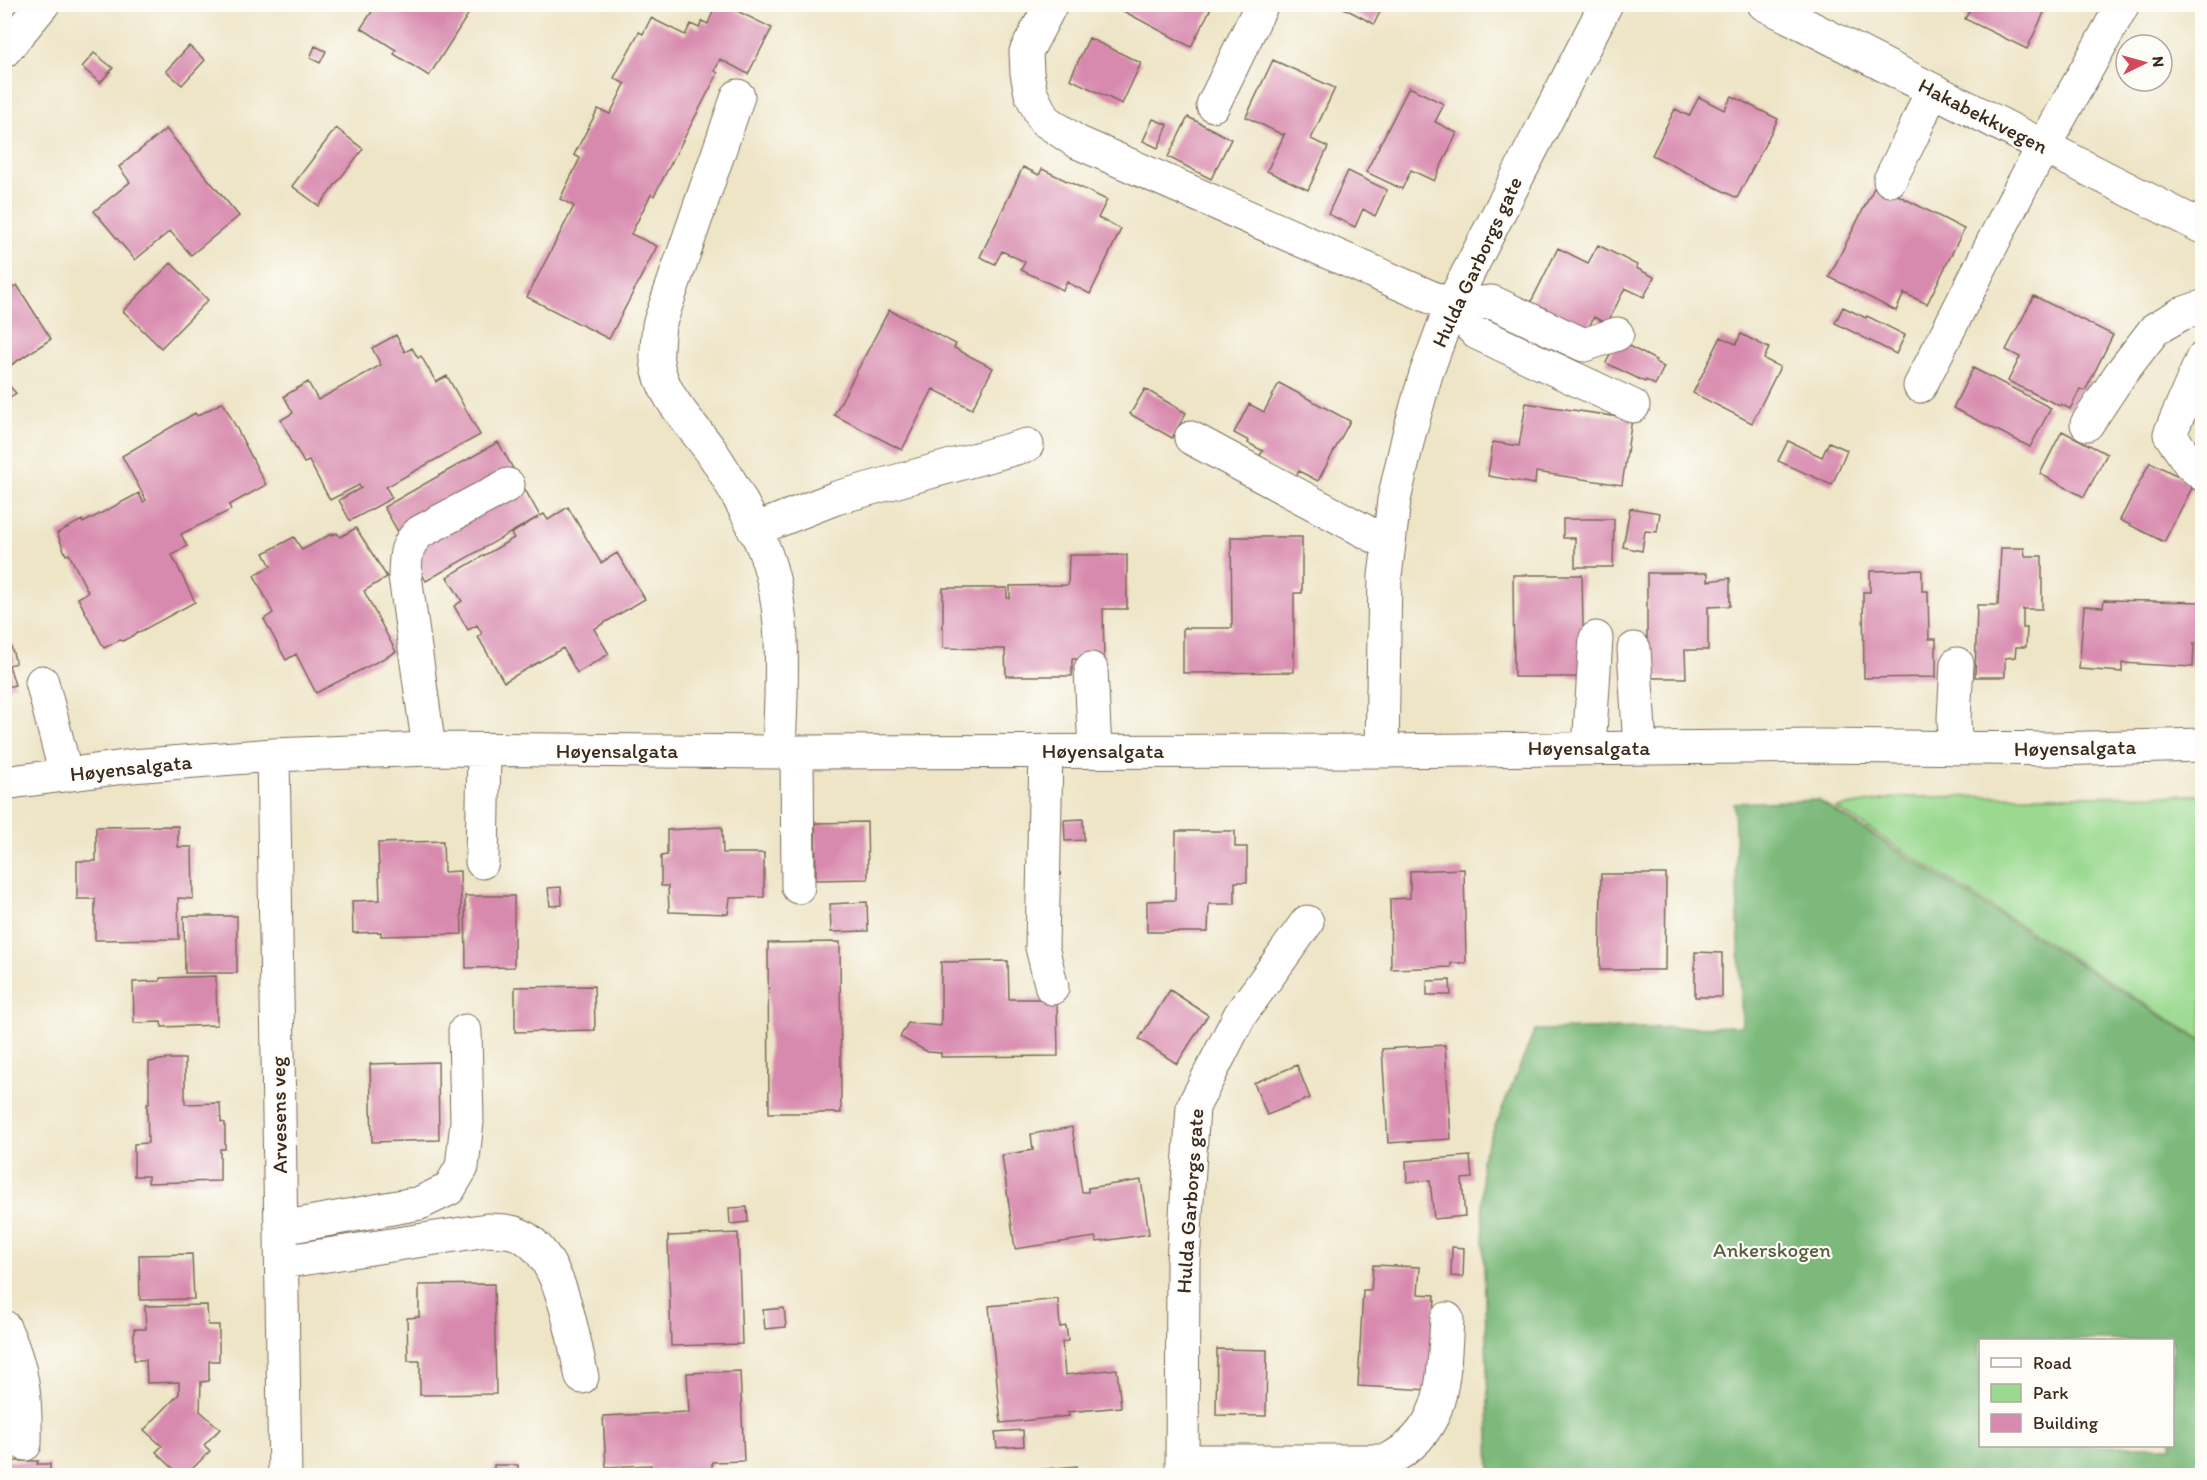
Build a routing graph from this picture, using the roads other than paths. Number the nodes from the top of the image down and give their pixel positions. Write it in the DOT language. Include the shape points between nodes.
graph roads {
  1 [pos="43,4"];
  2 [pos="1051,4"];
  3 [pos="1263,4"];
  4 [pos="1606,4"];
  5 [pos="1764,4"];
  6 [pos="2123,4"];
  7 [pos="4,51"];
  8 [pos="1932,90"];
  9 [pos="738,96"];
  10 [pos="1213,105"];
  11 [pos="2044,147"];
  12 [pos="1890,180"];
  13 [pos="2202,227"];
  14 [pos="1451,306"];
  15 [pos="2202,307"];
  16 [pos="1617,334"];
  17 [pos="2202,359"];
  18 [pos="1920,386"];
  19 [pos="1633,406"];
  20 [pos="2087,424"];
  21 [pos="1191,438"];
  22 [pos="1027,445"];
  23 [pos="2202,474"];
  24 [pos="508,485"];
  25 [pos="754,530"];
  26 [pos="1389,544"];
  27 [pos="1596,638"];
  28 [pos="1634,649"];
  29 [pos="1957,664"];
  30 [pos="1091,669"];
  31 [pos="42,682"];
  32 [pos="2202,745"];
  33 [pos="1589,748"];
  34 [pos="1640,748"];
  35 [pos="1955,748"];
  36 [pos="429,749"];
  37 [pos="484,750"];
  38 [pos="1046,751"];
  39 [pos="1095,751"];
  40 [pos="1382,751"];
  41 [pos="788,752"];
  42 [pos="273,755"];
  43 [pos="66,775"];
  44 [pos="4,783"];
  45 [pos="482,862"];
  46 [pos="798,887"];
  47 [pos="1307,921"];
  48 [pos="1052,988"];
  49 [pos="465,1031"];
  50 [pos="281,1228"];
  51 [pos="282,1263"];
  52 [pos="1447,1319"];
  53 [pos="4,1327"];
  54 [pos="582,1377"];
  55 [pos="25,1444"];
  56 [pos="1182,1468"];
  57 [pos="285,1476"];
  1 -- 7 [label="street"];
  2 -- 14 [label="street" via="1026,52 1031,94 1044,120 1077,142"];
  3 -- 10 [label="street"];
  4 -- 14 [label="street, Hulda Garborgs gate"];
  5 -- 8 [label="street, Hakabekkvegen"];
  6 -- 11 [label="street"];
  8 -- 11 [label="street, Hakabekkvegen"];
  8 -- 12 [label="street"];
  9 -- 25 [label="street" via="659,325 657,362 676,405 712,453"];
  11 -- 13 [label="street, Hakabekkvegen"];
  11 -- 18 [label="street"];
  14 -- 16 [label="street" via="1492,302 1584,345"];
  14 -- 19 [label="street" via="1477,333"];
  14 -- 26 [label="street, Hulda Garborgs gate" via="1409,434"];
  15 -- 20 [label="street" via="2155,329"];
  17 -- 23 [label="street" via="2170,434 2190,464"];
  21 -- 26 [label="street"];
  22 -- 25 [label="street" via="836,498"];
  24 -- 36 [label="street" via="420,532 407,548 405,576"];
  25 -- 41 [label="street" via="773,576"];
  26 -- 40 [label="street, Hulda Garborgs gate"];
  27 -- 33 [label="street"];
  28 -- 34 [label="street"];
  29 -- 35 [label="street"];
  30 -- 39 [label="street"];
  31 -- 43 [label="street"];
  32 -- 35 [label="street, Høyensalgata"];
  33 -- 34 [label="street, Høyensalgata"];
  33 -- 40 [label="street, Høyensalgata"];
  34 -- 35 [label="street, Høyensalgata"];
  36 -- 37 [label="street, Høyensalgata"];
  36 -- 42 [label="street, Høyensalgata"];
  37 -- 41 [label="street, Høyensalgata"];
  37 -- 45 [label="street"];
  38 -- 39 [label="street, Høyensalgata"];
  38 -- 41 [label="street, Høyensalgata"];
  38 -- 48 [label="street" via="1042,947"];
  39 -- 40 [label="street, Høyensalgata"];
  41 -- 46 [label="street"];
  42 -- 43 [label="street, Høyensalgata"];
  42 -- 50 [label="street, Arvesens veg"];
  43 -- 44 [label="street, Høyensalgata"];
  47 -- 56 [label="street, Hulda Garborgs gate" via="1240,1015 1193,1107 1183,1262"];
  49 -- 50 [label="street" via="467,1122 462,1167 449,1189 420,1203"];
  50 -- 51 [label="street, Arvesens veg"];
  51 -- 54 [label="street" via="487,1230 515,1233 533,1244 549,1262 562,1296"];
  51 -- 57 [label="street, Arvesens veg"];
  52 -- 56 [label="street" via="1437,1409 1404,1452 1386,1461"];
  53 -- 55 [label="street" via="20,1366 26,1405"];
}
